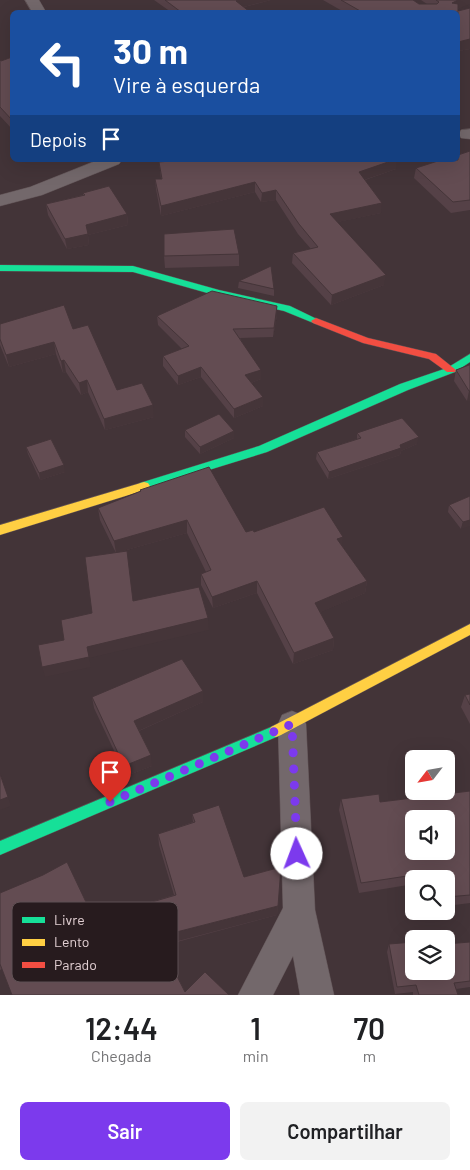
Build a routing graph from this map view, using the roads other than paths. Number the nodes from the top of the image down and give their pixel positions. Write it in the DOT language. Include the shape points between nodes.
graph roads {
  1 [pos="108,162"];
  2 [pos="0,201"];
  3 [pos="0,268"];
  4 [pos="470,357"];
  5 [pos="451,370"];
  6 [pos="0,530"];
  7 [pos="470,629"];
  8 [pos="292,724"];
  9 [pos="0,848"];
  10 [pos="299,910"];
  11 [pos="255,995"];
  12 [pos="317,995"];
  1 -- 2 [label="street" via="36,191"];
  3 -- 5 [label="street" via="133,269 287,308 366,341 432,356"];
  4 -- 5 [label="street"];
  5 -- 6 [label="street" via="404,387 263,449"];
  7 -- 8 [label="street"];
  8 -- 9 [label="street"];
  8 -- 10 [label="street"];
  10 -- 11 [label="street"];
  10 -- 12 [label="street"];
}
